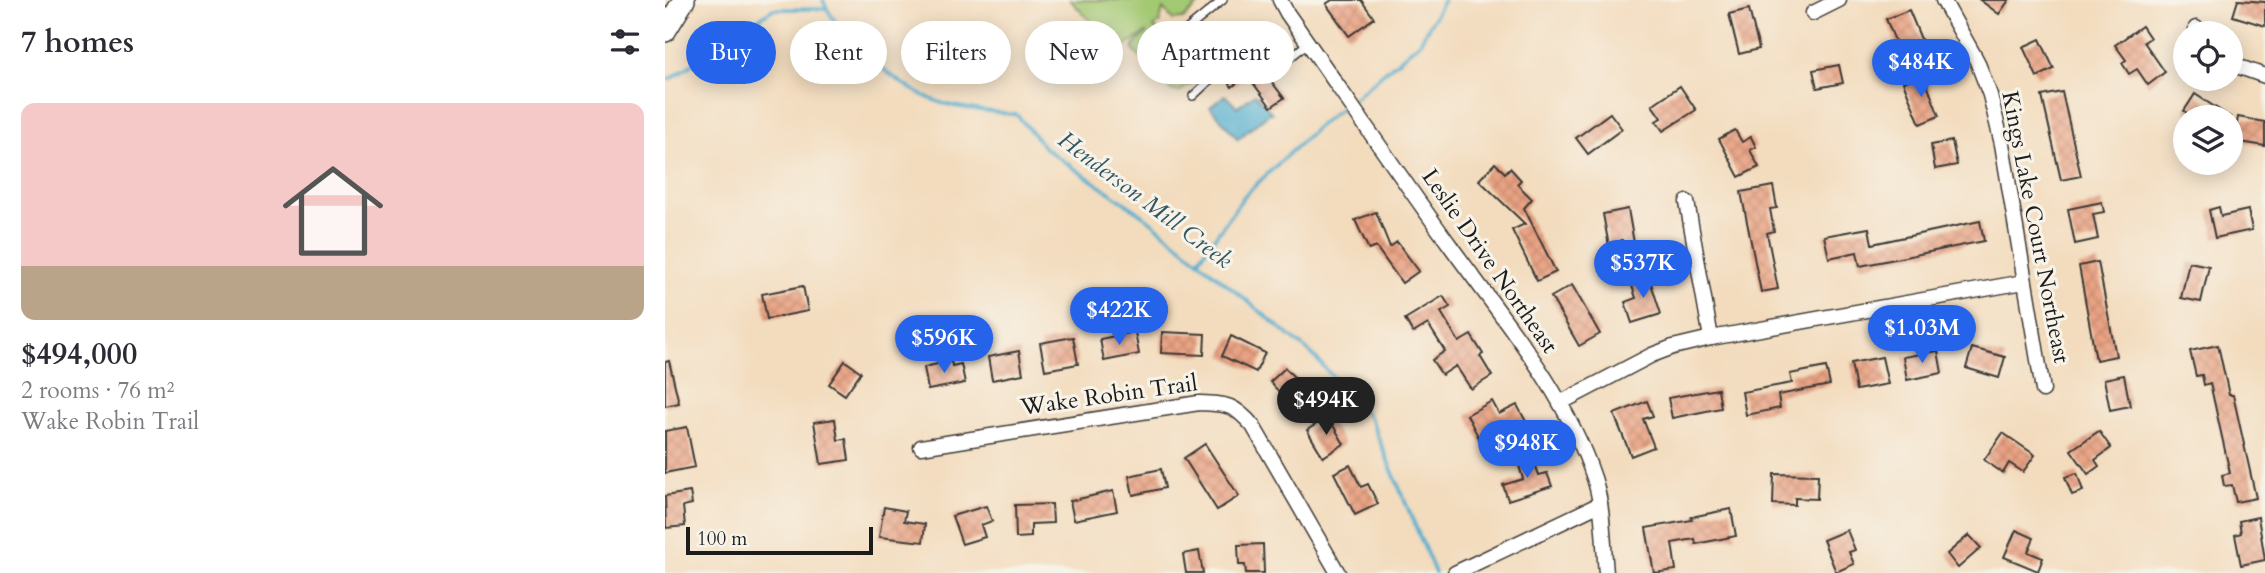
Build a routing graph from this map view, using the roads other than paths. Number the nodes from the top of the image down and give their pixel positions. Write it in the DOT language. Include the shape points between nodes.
graph roads {
  1 [pos="684,0"];
  2 [pos="1223,0"];
  3 [pos="1280,0"];
  4 [pos="1839,0"];
  5 [pos="1943,0"];
  6 [pos="1813,13"];
  7 [pos="1197,21"];
  8 [pos="665,31"];
  9 [pos="1308,43"];
  10 [pos="1294,54"];
  11 [pos="2243,68"];
  12 [pos="2265,76"];
  13 [pos="1206,84"];
  14 [pos="1193,96"];
  15 [pos="1687,201"];
  16 [pos="2024,282"];
  17 [pos="1711,338"];
  18 [pos="2043,390"];
  19 [pos="1560,403"];
  20 [pos="921,447"];
  21 [pos="1600,504"];
  22 [pos="1338,573"];
  23 [pos="1455,573"];
  24 [pos="1606,573"];
  1 -- 8 [label="street"];
  2 -- 7 [label="lane"];
  3 -- 9 [label="street, Leslie Drive Northeast"];
  4 -- 6 [label="street"];
  5 -- 16 [label="street, Kings Lake Court Northeast" via="1990,95"];
  9 -- 10 [label="lane"];
  9 -- 19 [label="street, Leslie Drive Northeast" via="1518,336"];
  11 -- 12 [label="street"];
  13 -- 14 [label="lane"];
  15 -- 17 [label="street"];
  16 -- 17 [label="street"];
  16 -- 18 [label="street, Kings Lake Court Northeast"];
  17 -- 19 [label="street" via="1651,355"];
  19 -- 21 [label="street, Leslie Drive Northeast" via="1584,452"];
  20 -- 22 [label="street, Wake Robin Trail" via="1199,402 1228,404 1252,426"];
  21 -- 23 [label="street"];
  21 -- 24 [label="street, Leslie Drive Northeast"];
}
